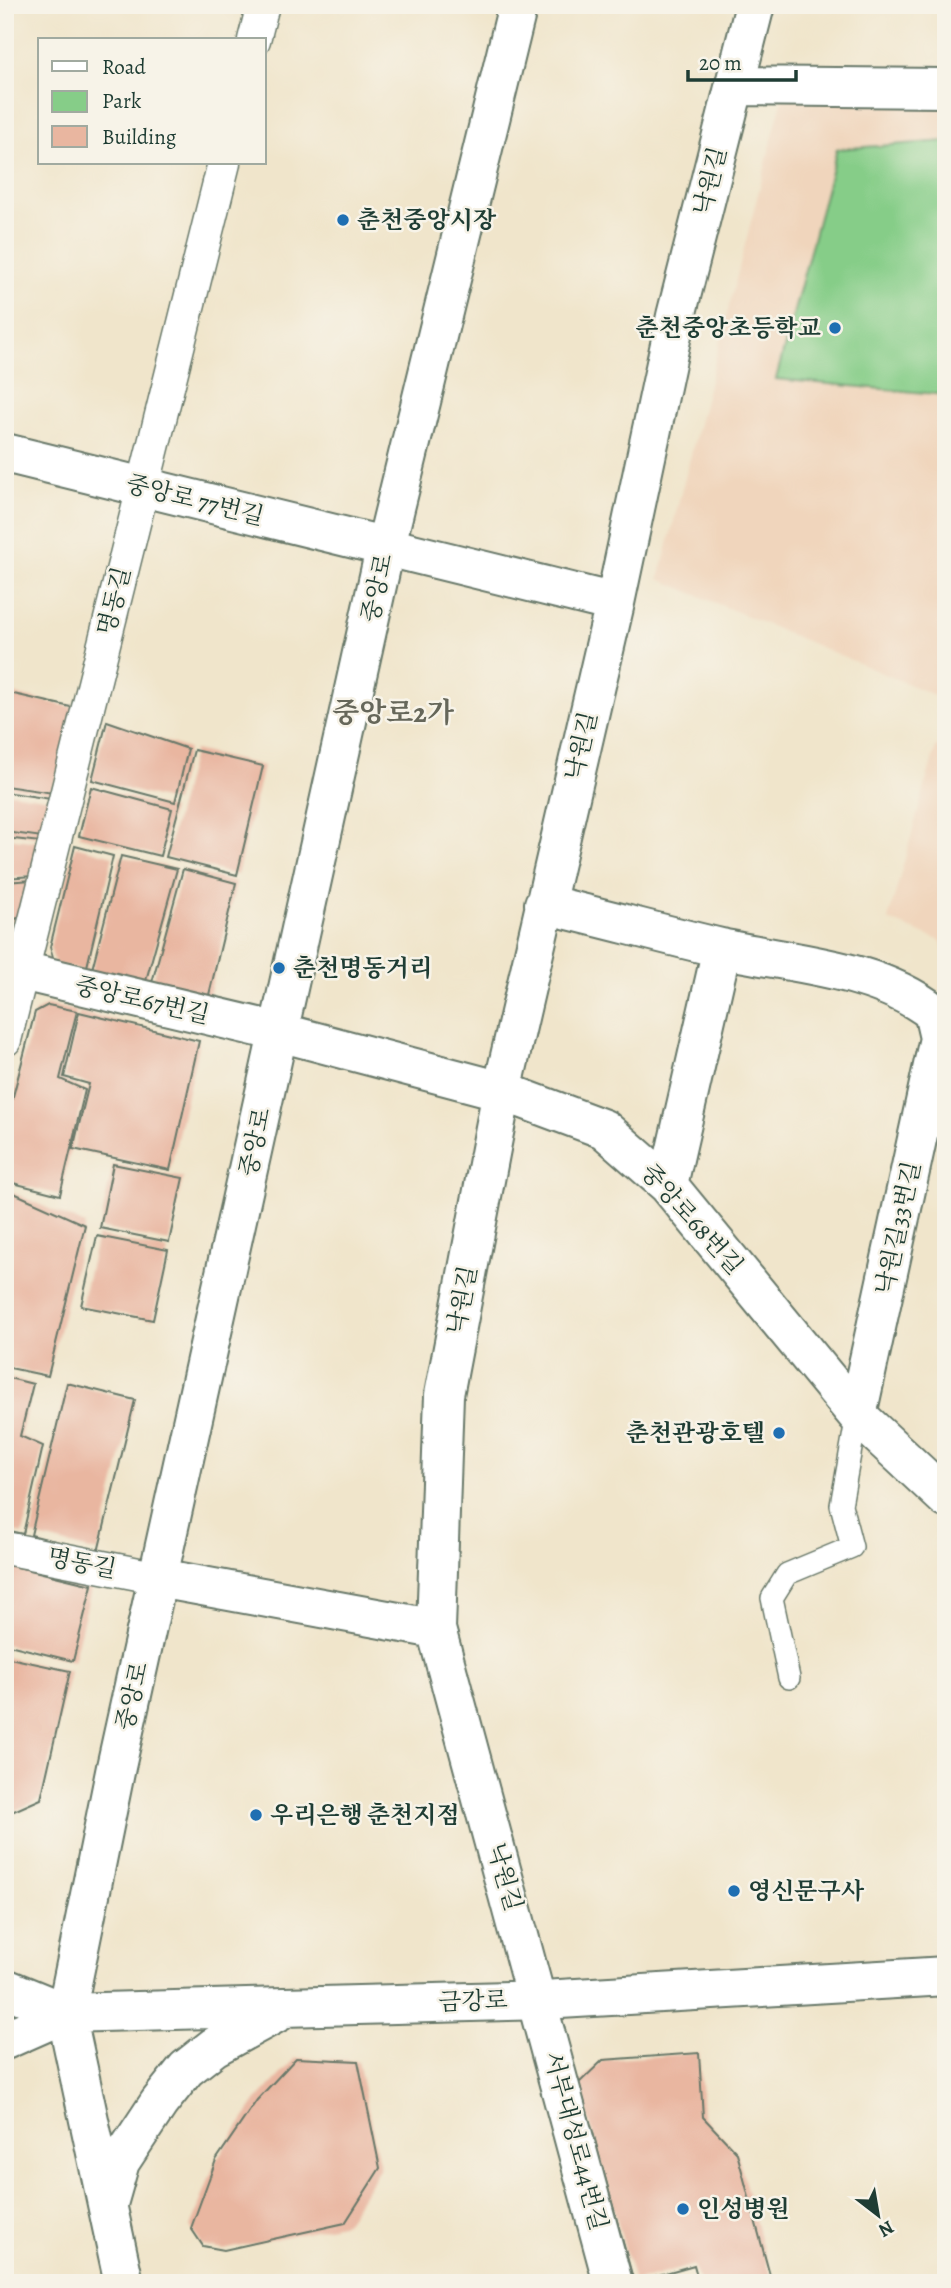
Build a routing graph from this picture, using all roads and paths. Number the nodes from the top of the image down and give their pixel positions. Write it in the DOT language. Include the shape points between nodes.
graph roads {
  1 [pos="263,5"];
  2 [pos="518,5"];
  3 [pos="755,5"];
  4 [pos="255,38"];
  5 [pos="734,86"];
  6 [pos="946,88"];
  7 [pos="223,164"];
  8 [pos="5,453"];
  9 [pos="142,487"];
  10 [pos="385,549"];
  11 [pos="615,603"];
  12 [pos="544,904"];
  13 [pos="722,948"];
  14 [pos="14,969"];
  15 [pos="279,1032"];
  16 [pos="5,1040"];
  17 [pos="940,1063"];
  18 [pos="502,1091"];
  19 [pos="668,1185"];
  20 [pos="857,1415"];
  21 [pos="946,1498"];
  22 [pos="5,1548"];
  23 [pos="159,1578"];
  24 [pos="436,1629"];
  25 [pos="789,1678"];
  26 [pos="946,1976"];
  27 [pos="5,1988"];
  28 [pos="538,1999"];
  29 [pos="285,2009"];
  30 [pos="66,2013"];
  31 [pos="5,2040"];
  32 [pos="107,2206"];
  33 [pos="124,2283"];
  34 [pos="613,2283"];
  1 -- 4 [label="street"];
  2 -- 10 [label="street, 중앙로"];
  3 -- 5 [label="street, 낙원길"];
  5 -- 6 [label="street"];
  5 -- 11 [label="street, 낙원길" via="676,317"];
  7 -- 9 [label="street, 명동길"];
  8 -- 9 [label="street, 중앙로 77번길"];
  9 -- 10 [label="street, 중앙로 77번길"];
  9 -- 14 [label="street, 명동길"];
  10 -- 11 [label="street"];
  10 -- 15 [label="street, 중앙로"];
  11 -- 12 [label="street, 낙원길"];
  12 -- 13 [label="street, 낙원길33번길"];
  12 -- 18 [label="street, 낙원길"];
  13 -- 17 [label="street, 낙원길33번길" via="835,971 911,995 933,1013"];
  13 -- 19 [label="street"];
  14 -- 15 [label="street, 중앙로67번길"];
  14 -- 16 [label="street, 명동길"];
  15 -- 18 [label="street, 중앙로68번길"];
  15 -- 23 [label="street, 중앙로"];
  17 -- 20 [label="street, 낙원길33번길"];
  18 -- 19 [label="street, 중앙로68번길" via="604,1129"];
  18 -- 24 [label="street, 낙원길" via="444,1395"];
  19 -- 20 [label="street, 중앙로68번길"];
  20 -- 21 [label="street, 중앙로68번길"];
  20 -- 25 [label="lane" via="841,1505 852,1547 787,1574 772,1598"];
  22 -- 23 [label="street, 명동길"];
  23 -- 24 [label="street"];
  23 -- 30 [label="street, 중앙로"];
  24 -- 28 [label="street, 낙원길"];
  26 -- 28 [label="street, 금강로"];
  27 -- 30 [label="street, 금강로"];
  28 -- 29 [label="street, 금강로"];
  28 -- 34 [label="street, 서부대성로44번길"];
  29 -- 30 [label="street, 금강로"];
  29 -- 32 [label="street" via="214,2047 186,2069 120,2162"];
  30 -- 31 [label="street"];
  30 -- 32 [label="street, 중앙로"];
  32 -- 33 [label="street, 중앙로"];
}
